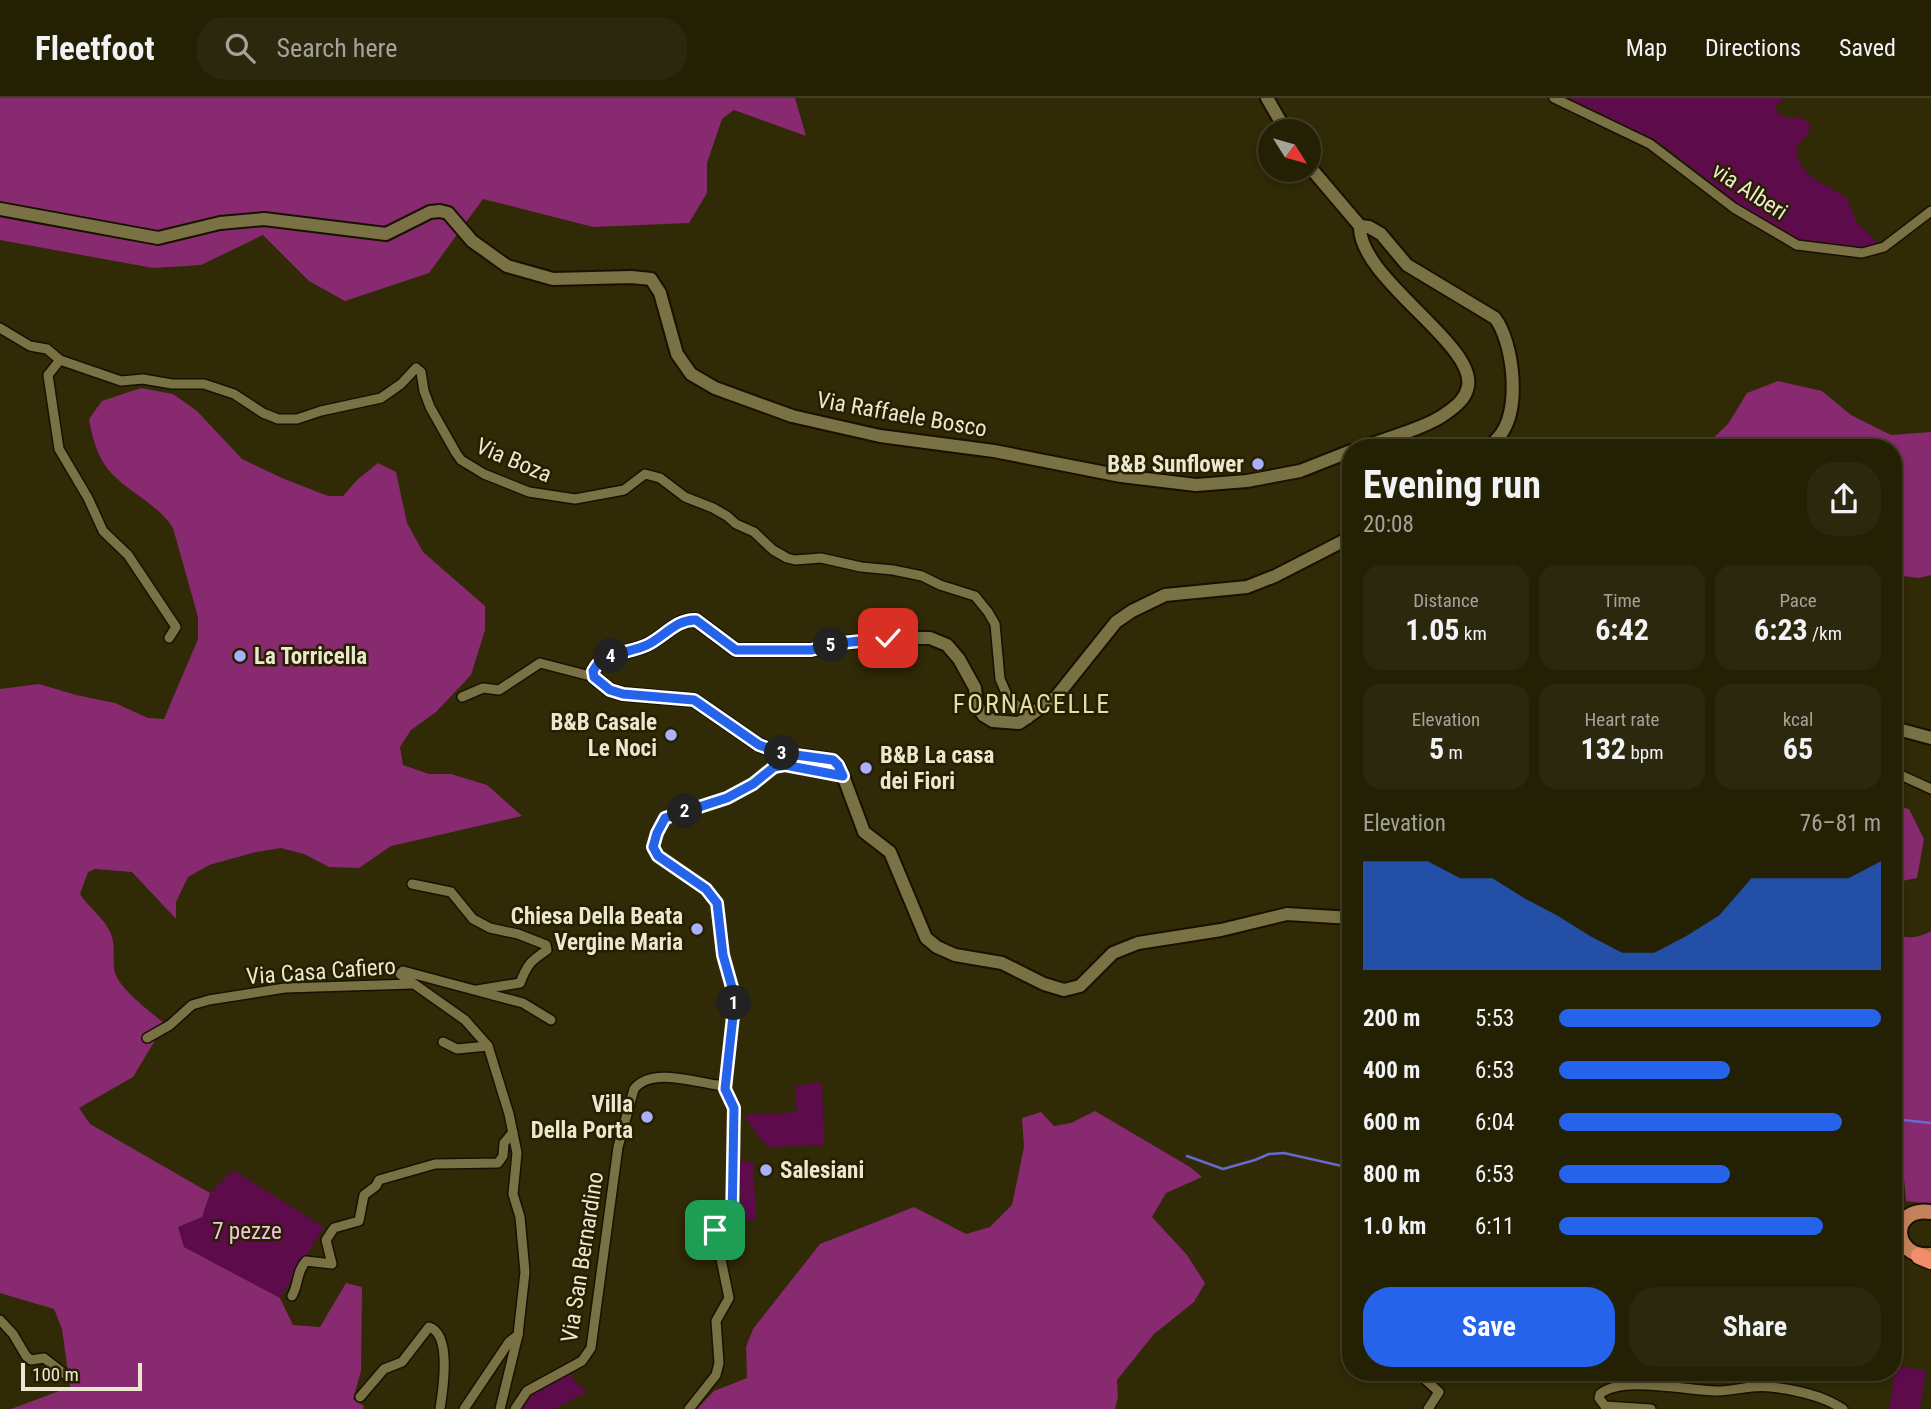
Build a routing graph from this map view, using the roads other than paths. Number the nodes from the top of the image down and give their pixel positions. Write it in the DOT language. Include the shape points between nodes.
graph roads {
  1 [pos="1267,98"];
  2 [pos="1554,98"];
  3 [pos="1279,119"];
  4 [pos="1321,180"];
  5 [pos="0,209"];
  6 [pos="1931,211"];
  7 [pos="1360,226"];
  8 [pos="0,328"];
  9 [pos="60,360"];
  10 [pos="1383,439"];
  11 [pos="1496,439"];
  12 [pos="1342,455"];
  13 [pos="1342,542"];
  14 [pos="169,638"];
  15 [pos="594,677"];
  16 [pos="463,697"];
  17 [pos="1028,719"];
  18 [pos="1902,730"];
  19 [pos="1931,738"];
  20 [pos="843,776"];
  21 [pos="1902,776"];
  22 [pos="1931,789"];
  23 [pos="412,884"];
  24 [pos="1342,917"];
  25 [pos="414,984"];
  26 [pos="477,990"];
  27 [pos="551,1020"];
  28 [pos="147,1038"];
  29 [pos="443,1042"];
  30 [pos="488,1046"];
  31 [pos="725,1089"];
  32 [pos="513,1132"];
  33 [pos="1931,1212"];
  34 [pos="1902,1224"];
  35 [pos="1902,1237"];
  36 [pos="1927,1257"];
  37 [pos="292,1296"];
  38 [pos="0,1320"];
  39 [pos="518,1335"];
  40 [pos="66,1375"];
  41 [pos="1427,1381"];
  42 [pos="1768,1381"];
  43 [pos="1773,1387"];
  44 [pos="360,1397"];
  45 [pos="440,1409"];
  46 [pos="464,1409"];
  47 [pos="500,1409"];
  48 [pos="515,1409"];
  49 [pos="689,1409"];
  50 [pos="1428,1409"];
  51 [pos="1651,1409"];
  52 [pos="1843,1409"];
  1 -- 3 [label="street"];
  2 -- 6 [label="street, via Alberi" via="1650,144 1734,208 1797,245 1862,253 1884,247"];
  4 -- 7 [label="street"];
  5 -- 12 [label="street, Via Raffaele Bosco" via="158,238 220,223 264,219 386,234 440,211 507,265 553,279 651,279 660,293 677,354 691,374 725,392 792,416 880,436 1196,485 1300,471"];
  7 -- 10 [label="street" via="1364,247 1390,281 1461,357 1469,384 1462,400 1443,416"];
  7 -- 11 [label="street" via="1381,234 1407,265 1495,318 1502,327 1513,386 1504,430"];
  8 -- 9 [label="street, Via Boza" via="30,346 47,349"];
  9 -- 14 [label="street" via="48,375 59,449 103,531 128,555 176,627"];
  9 -- 17 [label="street, Via Boza" via="121,381 204,384 234,394 278,419 297,419 381,398 416,368 430,407 461,460 513,486 554,498 588,499 624,491 645,474 754,532 787,558 821,558 893,570 975,596 995,624 1000,679"];
  13 -- 17 [label="street" via="1247,587 1165,595 1132,611 1116,622 1056,697"];
  15 -- 16 [label="street" via="540,663 499,690 483,688"];
  15 -- 17 [label="street" via="601,660 646,646 688,620 696,620 736,650 811,650 888,638 930,638 947,645 959,659 988,720 1019,723"];
  15 -- 20 [label="street" via="623,694 694,700 759,745 833,760"];
  18 -- 19 [label="street"];
  20 -- 24 [label="street" via="864,832 890,852 926,938 955,955 1002,963 1064,990 1080,986 1113,953 1139,943 1287,914"];
  20 -- 31 [label="street" via="774,767 727,798 665,818 657,833 653,847 658,856 706,889 717,903 723,955 735,998"];
  21 -- 22 [label="street"];
  23 -- 26 [label="street" via="451,892 473,919 546,945 547,950 534,957 520,983"];
  25 -- 26 [label="street, Via Casa Cafiero" via="400,975 403,971"];
  25 -- 28 [label="street, Via Casa Cafiero" via="285,988 209,1000 192,1005"];
  25 -- 30 [label="street" via="465,1020"];
  26 -- 27 [label="street, Via Casa Cafiero" via="523,1003"];
  29 -- 30 [label="street" via="457,1049"];
  30 -- 32 [label="street"];
  31 -- 48 [label="street, Via San Bernardino" via="657,1077 634,1089 618,1147 591,1348 582,1361 527,1391"];
  31 -- 49 [label="street" via="734,1108 732,1221 715,1230 729,1298 716,1321 716,1375"];
  32 -- 37 [label="street" via="498,1163 435,1164 379,1180 365,1195 359,1221 334,1228 326,1240 332,1264 306,1261 297,1273 298,1286"];
  32 -- 39 [label="street" via="517,1153 513,1194 525,1272"];
  33 -- 34 [label="main road" via="1916,1212"];
  35 -- 36 [label="main road"];
  38 -- 40 [label="street" via="26,1356 44,1358"];
  39 -- 46 [label="street"];
  39 -- 47 [label="street"];
  41 -- 50 [label="street" via="1439,1392"];
  42 -- 43 [label="street"];
  43 -- 51 [label="street" via="1715,1391 1649,1385 1607,1389 1600,1394 1608,1407"];
  43 -- 52 [label="street" via="1816,1396"];
  44 -- 45 [label="street" via="384,1369 402,1362 429,1327 441,1337 444,1356"];
}
